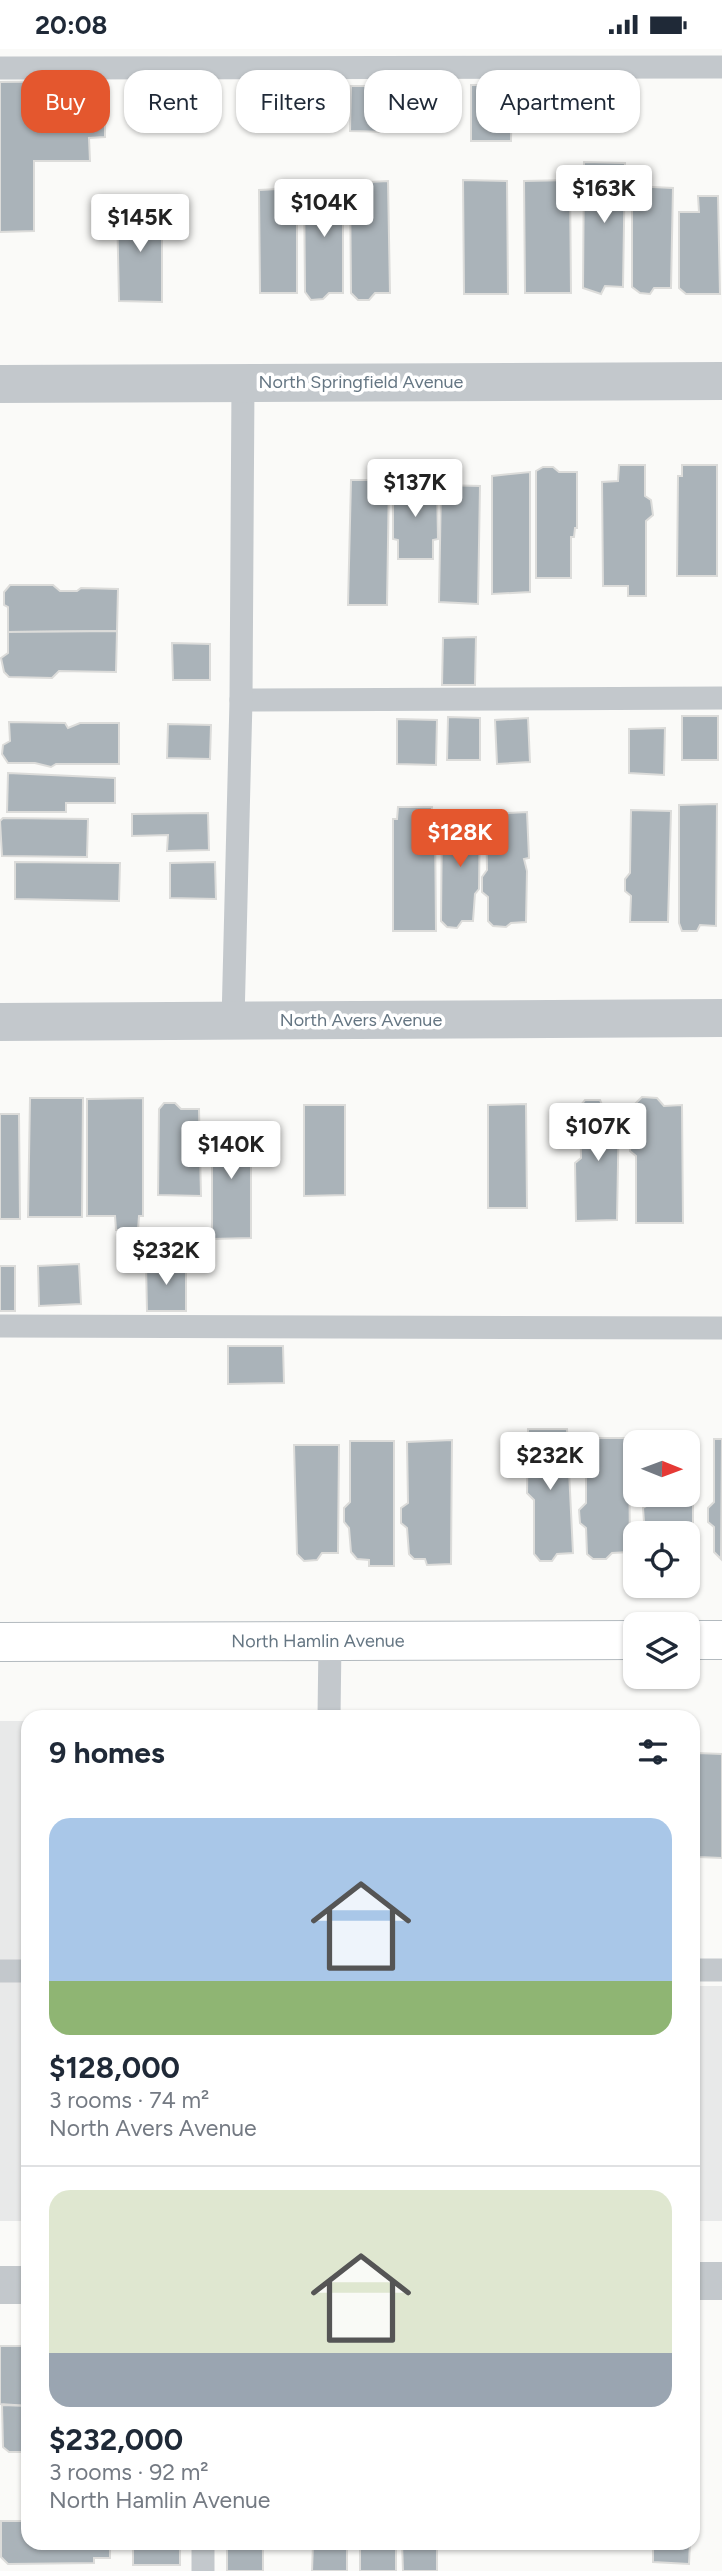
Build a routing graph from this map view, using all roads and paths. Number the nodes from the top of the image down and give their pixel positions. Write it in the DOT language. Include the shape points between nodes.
graph roads {
  1 [pos="722,67"];
  2 [pos="0,68"];
  3 [pos="722,381"];
  4 [pos="243,383"];
  5 [pos="0,384"];
  6 [pos="722,698"];
  7 [pos="241,700"];
  8 [pos="722,1018"];
  9 [pos="233,1021"];
  10 [pos="0,1022"];
  11 [pos="0,1326"];
  12 [pos="722,1328"];
  13 [pos="623,1640"];
  14 [pos="700,1640"];
  15 [pos="722,1640"];
  16 [pos="330,1641"];
  17 [pos="0,1642"];
  18 [pos="329,1710"];
  19 [pos="700,1970"];
  20 [pos="722,1970"];
  21 [pos="0,1971"];
  22 [pos="21,1971"];
  23 [pos="700,2281"];
  24 [pos="722,2281"];
  25 [pos="0,2285"];
  26 [pos="21,2285"];
  27 [pos="203,2550"];
  28 [pos="203,2571"];
  1 -- 2 [label="lane"];
  3 -- 4 [label="street, North Springfield Avenue"];
  4 -- 5 [label="street, North Springfield Avenue"];
  4 -- 7 [label="lane"];
  6 -- 7 [label="lane"];
  7 -- 9 [label="lane"];
  8 -- 9 [label="street, North Avers Avenue"];
  9 -- 10 [label="street, North Avers Avenue"];
  11 -- 12 [label="lane"];
  13 -- 16 [label="street, North Hamlin Avenue"];
  14 -- 15 [label="street"];
  16 -- 17 [label="street, North Hamlin Avenue"];
  16 -- 18 [label="lane"];
  19 -- 20 [label="lane"];
  21 -- 22 [label="lane"];
  23 -- 24 [label="street"];
  25 -- 26 [label="street"];
  27 -- 28 [label="lane"];
}
